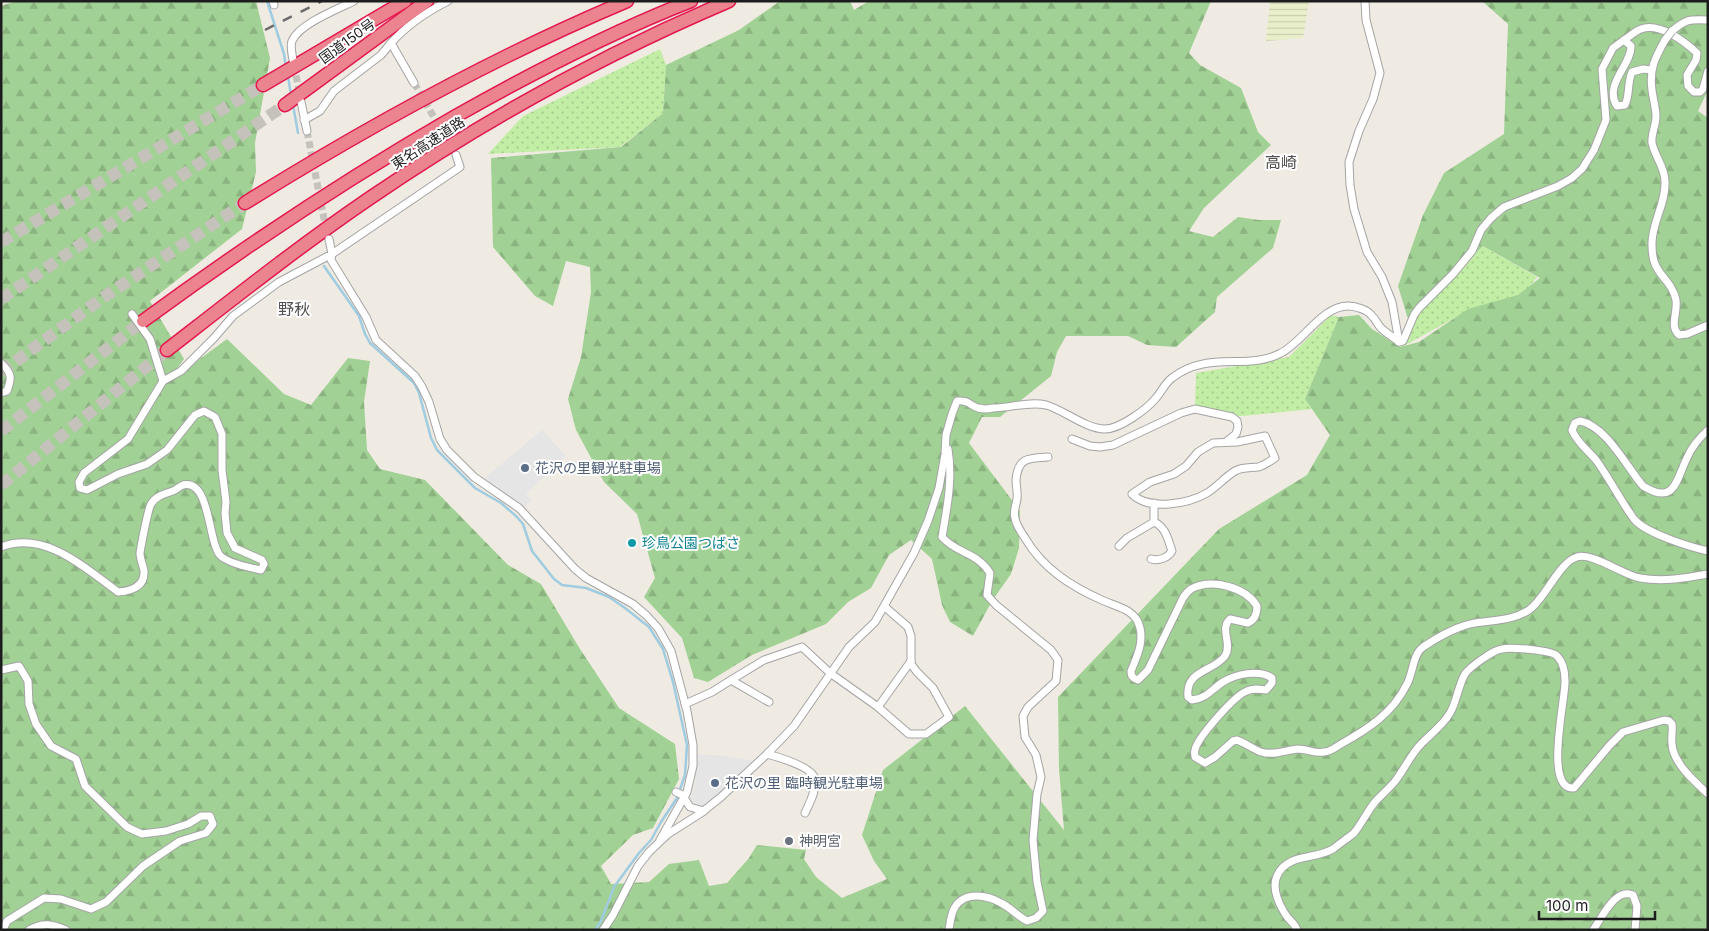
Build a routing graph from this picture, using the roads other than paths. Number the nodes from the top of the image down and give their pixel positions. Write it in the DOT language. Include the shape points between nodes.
graph roads {
  1 [pos="354,1"];
  2 [pos="405,1"];
  3 [pos="427,1"];
  4 [pos="448,1"];
  5 [pos="627,1"];
  6 [pos="691,1"];
  7 [pos="729,1"];
  8 [pos="1365,1"];
  9 [pos="1708,20"];
  10 [pos="1624,40"];
  11 [pos="391,43"];
  12 [pos="293,60"];
  13 [pos="1651,70"];
  14 [pos="1708,71"];
  15 [pos="414,82"];
  16 [pos="263,85"];
  17 [pos="301,102"];
  18 [pos="285,105"];
  19 [pos="304,120"];
  20 [pos="307,131"];
  21 [pos="456,155"];
  22 [pos="245,203"];
  23 [pos="329,239"];
  24 [pos="332,254"];
  25 [pos="137,317"];
  26 [pos="1708,325"];
  27 [pos="1399,342"];
  28 [pos="167,350"];
  29 [pos="1,363"];
  30 [pos="163,381"];
  31 [pos="1,393"];
  32 [pos="1708,430"];
  33 [pos="946,435"];
  34 [pos="1072,439"];
  35 [pos="1227,441"];
  36 [pos="1048,457"];
  37 [pos="1154,503"];
  38 [pos="1154,522"];
  39 [pos="1119,546"];
  40 [pos="1,547"];
  41 [pos="1708,551"];
  42 [pos="1151,558"];
  43 [pos="1708,574"];
  44 [pos="885,607"];
  45 [pos="911,661"];
  46 [pos="1,670"];
  47 [pos="830,673"];
  48 [pos="731,680"];
  49 [pos="768,702"];
  50 [pos="685,704"];
  51 [pos="878,707"];
  52 [pos="767,754"];
  53 [pos="676,792"];
  54 [pos="1708,794"];
  55 [pos="684,797"];
  56 [pos="704,811"];
  57 [pos="805,813"];
  58 [pos="659,842"];
  59 [pos="3,930"];
  60 [pos="29,930"];
  61 [pos="66,930"];
  62 [pos="603,930"];
  63 [pos="949,930"];
  64 [pos="1297,930"];
  65 [pos="1593,930"];
  66 [pos="1635,930"];
  1 -- 12 [label="street" via="295,35 291,43"];
  2 -- 16 [label="highway, 国道150号"];
  3 -- 18 [label="highway, 国道150号"];
  4 -- 11 [label="street" via="419,19"];
  5 -- 22 [label="highway" via="478,71 316,159"];
  6 -- 25 [label="highway, 東名高速道路" via="554,62 421,136"];
  7 -- 28 [label="highway, 東名高速道路" via="584,70 474,131 371,197"];
  8 -- 27 [label="street" via="1366,20 1380,73 1349,162 1350,185 1366,252 1382,277 1392,302"];
  9 -- 13 [label="street, bridge" via="1691,19 1672,31 1655,57"];
  10 -- 13 [label="street" via="1631,46 1631,54 1616,80 1614,102 1617,106 1625,105 1632,72"];
  10 -- 14 [label="street" via="1640,29 1654,27 1690,47 1697,53 1696,60 1686,75 1688,86 1694,92 1703,89"];
  10 -- 27 [label="street" via="1613,48 1602,69 1606,120 1582,169 1558,186 1504,207 1491,218 1481,230 1472,251 1419,308 1404,341"];
  11 -- 15 [label="street"];
  11 -- 19 [label="street" via="381,55 334,91 320,111"];
  13 -- 26 [label="street" via="1656,114 1652,144 1664,169 1665,180 1652,243 1655,263 1674,292 1677,307 1674,331 1679,335 1687,334"];
  17 -- 19 [label="street"];
  19 -- 20 [label="street"];
  21 -- 24 [label="street" via="460,167"];
  23 -- 24 [label="street"];
  24 -- 30 [label="street" via="279,282 233,316 181,371"];
  24 -- 50 [label="street" via="331,260 366,317 376,340 422,386 440,439 447,450 474,478 519,508 575,569 646,615 658,628 671,652"];
  25 -- 30 [label="street" via="150,339"];
  27 -- 33 [label="street" via="1380,327 1371,314 1348,306 1332,311 1281,353 1257,360 1205,362 1173,377 1144,410 1115,427 1090,426 1044,405 978,408 965,401 957,401"];
  29 -- 31 [label="street" via="9,370 12,379 7,391"];
  30 -- 40 [label="street" via="128,440 84,473 79,482 80,488 86,490 147,464 167,450 195,415 204,411 215,417 222,434 227,533 235,548 262,560 264,568 250,568 219,555 212,539 205,502 199,491 190,485 160,495 150,505 140,553 144,574 132,591 118,592 76,561 38,543 23,542"];
  32 -- 41 [label="street" via="1696,440 1676,486 1666,493 1643,486 1595,427 1580,420 1572,430 1635,520 1648,530"];
  33 -- 44 [label="street" via="939,488 928,521"];
  33 -- 63 [label="street" via="951,467 942,538 986,566 990,573 987,595 1051,650 1058,660 1056,681 1028,707 1023,716 1025,736 1036,755 1041,777 1033,840 1043,911 1027,921 990,897 972,896 960,900 954,908"];
  34 -- 35 [label="street" via="1100,447 1113,446 1195,409 1237,421 1236,434"];
  35 -- 37 [label="street" via="1213,443 1174,474 1150,482 1132,494"];
  35 -- 37 [label="street" via="1265,436 1275,458 1258,467 1235,471 1207,493 1187,501"];
  36 -- 43 [label="street" via="1028,458 1022,462 1016,480 1015,520 1034,553 1050,569 1080,590 1125,609 1136,619 1142,633 1131,676 1138,680 1148,670 1183,598 1191,590 1204,585 1222,585 1244,592 1257,606 1252,621 1230,619 1226,622 1229,645 1226,654 1190,684 1188,697 1199,700 1223,682 1245,674 1266,674 1272,678 1266,690 1257,688 1238,695 1198,743 1195,758 1205,763 1237,740 1268,754 1300,749 1324,752 1362,732 1390,710 1407,685 1421,648 1473,623 1511,618 1530,609 1565,566 1579,556 1643,578 1659,580"];
  37 -- 38 [label="street"];
  38 -- 39 [label="street"];
  38 -- 42 [label="street" via="1160,524 1165,532 1172,551 1163,558"];
  44 -- 45 [label="street" via="908,626 912,636"];
  44 -- 47 [label="street"];
  45 -- 51 [label="street"];
  45 -- 51 [label="street" via="933,688 949,717 926,734 909,734"];
  46 -- 59 [label="street" via="19,666 28,681 29,704 36,724 51,746 76,759 85,786 127,827 142,834 166,831 201,816 210,816 213,824 206,833 180,841 143,866 106,902 91,909 61,899 44,898 7,921"];
  47 -- 48 [label="street" via="802,647 764,660"];
  47 -- 51 [label="street"];
  47 -- 52 [label="street" via="794,726"];
  48 -- 49 [label="street"];
  48 -- 50 [label="street"];
  50 -- 55 [label="street" via="693,745 693,766"];
  52 -- 56 [label="street"];
  52 -- 57 [label="street" via="813,774 814,785"];
  53 -- 55 [label="street"];
  54 -- 64 [label="street" via="1678,762 1672,744 1672,724 1664,720 1623,732 1574,788 1565,786 1559,772 1558,757 1565,682 1563,665 1556,654 1548,651 1502,649 1491,653 1466,673 1451,712 1422,744 1353,834 1331,850 1297,858 1276,876 1275,893"];
  55 -- 56 [label="street" via="690,807"];
  55 -- 58 [label="street"];
  56 -- 58 [label="street"];
  58 -- 62 [label="street" via="638,866"];
  60 -- 61 [label="street" via="39,924 51,924"];
  65 -- 66 [label="street" via="1611,903 1629,893 1637,906"];
}
